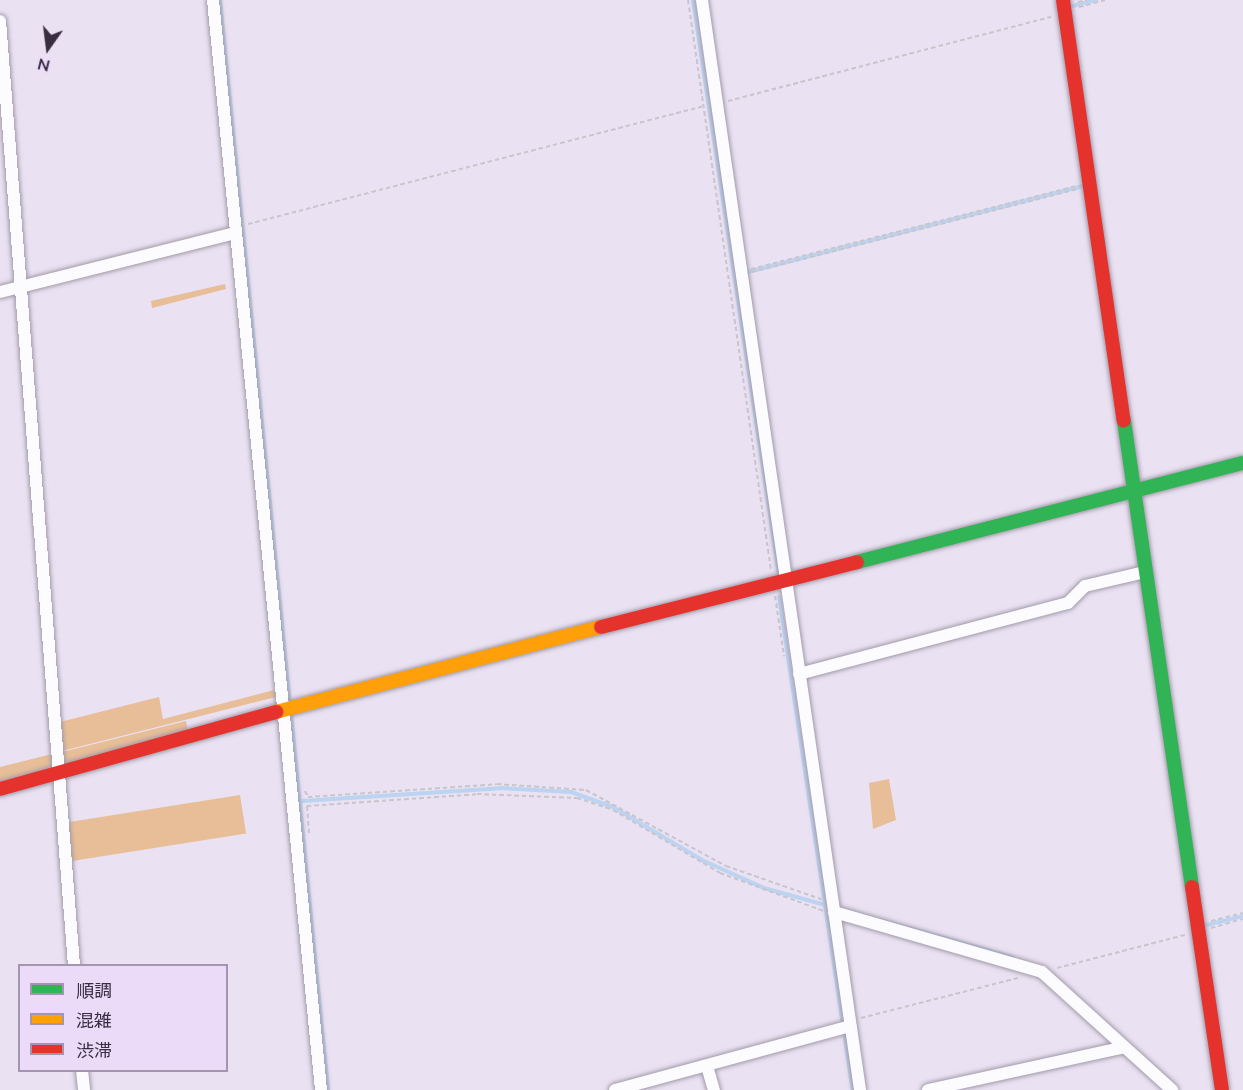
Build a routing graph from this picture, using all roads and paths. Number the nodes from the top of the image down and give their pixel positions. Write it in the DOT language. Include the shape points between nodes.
graph roads {
  1 [pos="213,0"];
  2 [pos="688,0"];
  3 [pos="702,0"];
  4 [pos="1105,0"];
  5 [pos="1067,7"];
  6 [pos="0,21"];
  7 [pos="708,105"];
  8 [pos="1089,184"];
  9 [pos="248,224"];
  10 [pos="235,233"];
  11 [pos="740,274"];
  12 [pos="21,286"];
  13 [pos="0,292"];
  14 [pos="1243,463"];
  15 [pos="1134,489"];
  16 [pos="1145,572"];
  17 [pos="779,581"];
  18 [pos="800,674"];
  19 [pos="288,709"];
  20 [pos="59,772"];
  21 [pos="303,781"];
  22 [pos="0,789"];
  23 [pos="309,835"];
  24 [pos="829,907"];
  25 [pos="1243,920"];
  26 [pos="1201,931"];
  27 [pos="74,964"];
  28 [pos="1048,971"];
  29 [pos="847,1026"];
  30 [pos="1121,1048"];
  31 [pos="707,1066"];
  32 [pos="82,1072"];
  33 [pos="642,1087"];
  34 [pos="84,1090"];
  35 [pos="321,1090"];
  36 [pos="615,1090"];
  37 [pos="714,1090"];
  38 [pos="860,1090"];
  39 [pos="928,1090"];
  40 [pos="1172,1090"];
  41 [pos="1222,1090"];
  1 -- 10 [label="street"];
  2 -- 7 [label="path"];
  3 -- 7 [label="street"];
  4 -- 5 [label="path"];
  5 -- 7 [label="path"];
  5 -- 8 [label="street"];
  6 -- 12 [label="street"];
  7 -- 9 [label="path"];
  7 -- 11 [label="street"];
  7 -- 17 [label="path"];
  8 -- 11 [label="path"];
  8 -- 15 [label="street"];
  10 -- 12 [label="street"];
  10 -- 19 [label="street"];
  11 -- 17 [label="street"];
  12 -- 13 [label="street"];
  12 -- 20 [label="street"];
  14 -- 15 [label="street"];
  15 -- 16 [label="street"];
  15 -- 17 [label="street"];
  16 -- 18 [label="street" via="1085,586 1068,603"];
  16 -- 26 [label="street"];
  17 -- 18 [label="street"];
  17 -- 19 [label="street"];
  18 -- 24 [label="street"];
  19 -- 20 [label="street"];
  19 -- 35 [label="street"];
  20 -- 22 [label="street"];
  20 -- 27 [label="street"];
  21 -- 24 [label="path" via="308,796 461,784 586,790 751,878"];
  23 -- 24 [label="path" via="307,806 477,794 577,798 613,810 720,873"];
  24 -- 28 [label="street"];
  24 -- 29 [label="street"];
  25 -- 26 [label="path"];
  26 -- 28 [label="path"];
  26 -- 41 [label="street"];
  28 -- 29 [label="path"];
  28 -- 30 [label="street"];
  29 -- 31 [label="street"];
  29 -- 38 [label="street"];
  30 -- 39 [label="street"];
  30 -- 40 [label="street"];
  31 -- 33 [label="street"];
  31 -- 37 [label="street"];
  32 -- 34 [label="street"];
  33 -- 36 [label="street"];
}
